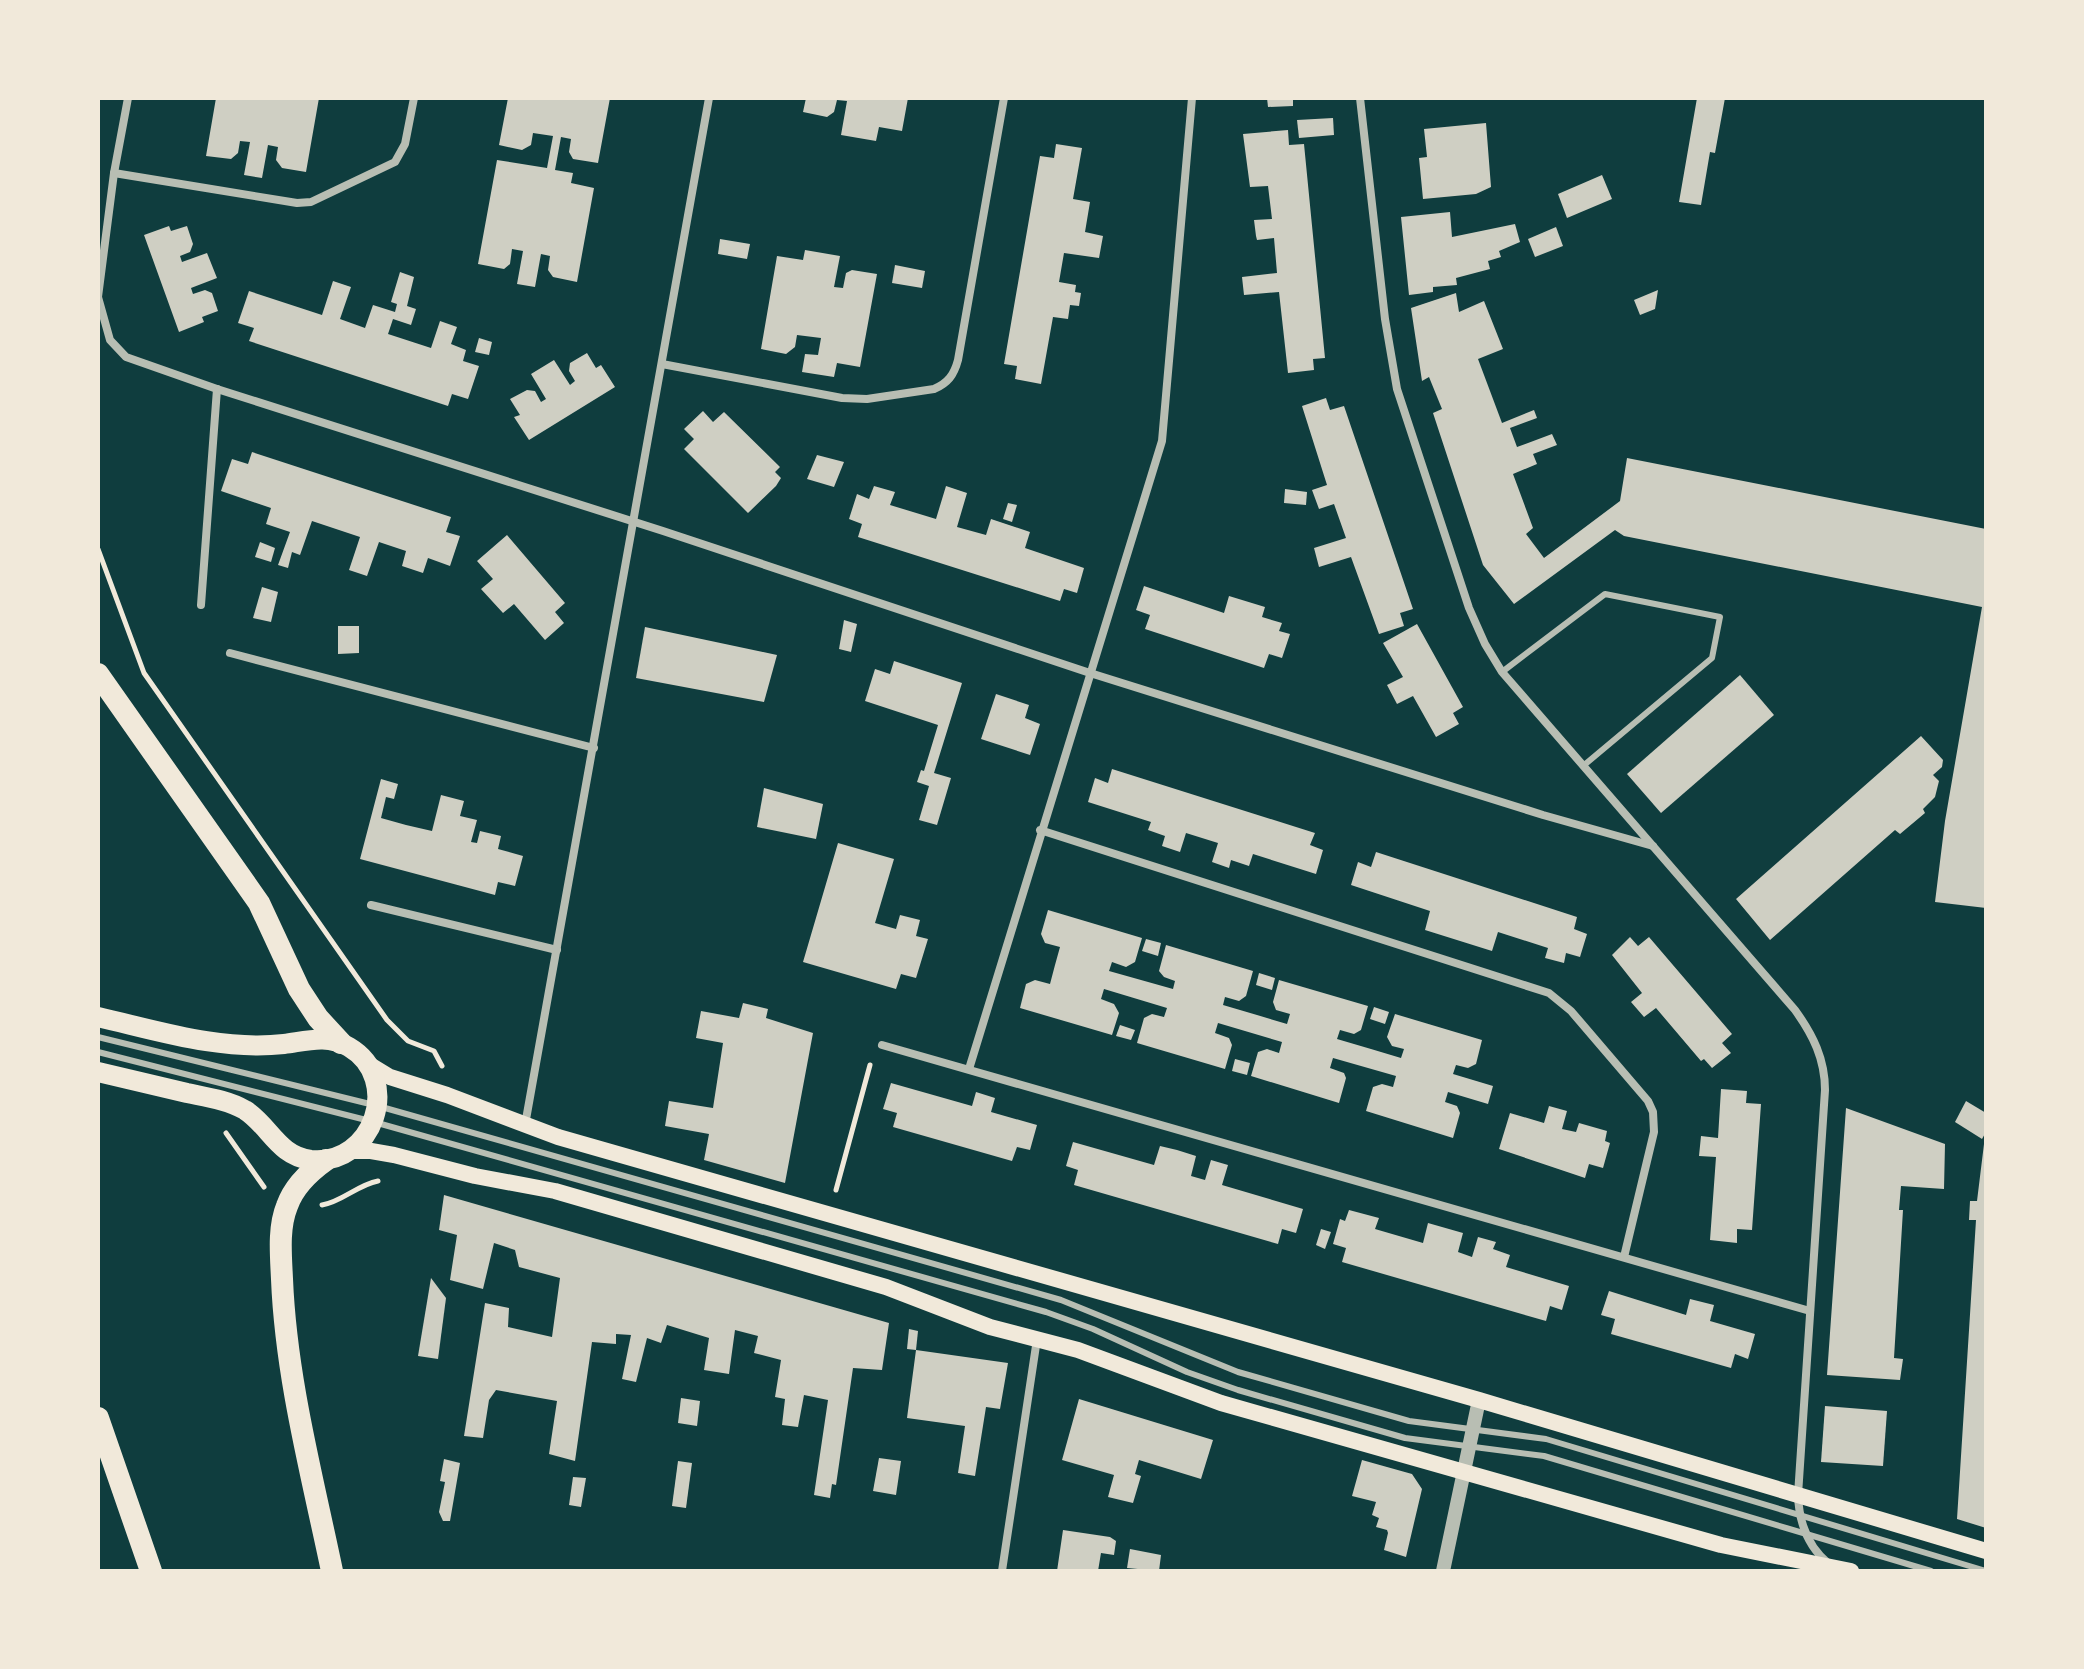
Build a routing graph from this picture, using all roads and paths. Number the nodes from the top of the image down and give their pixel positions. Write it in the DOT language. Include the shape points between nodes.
graph roads {
  1 [pos="128,98"];
  2 [pos="414,98"];
  3 [pos="709,98"];
  4 [pos="1004,98"];
  5 [pos="1192,98"];
  6 [pos="1360,98"];
  7 [pos="114,173"];
  8 [pos="662,364"];
  9 [pos="217,389"];
  10 [pos="632,521"];
  11 [pos="98,549"];
  12 [pos="201,605"];
  13 [pos="230,653"];
  14 [pos="1502,672"];
  15 [pos="1090,673"];
  16 [pos="98,674"];
  17 [pos="594,748"];
  18 [pos="1583,766"];
  19 [pos="1040,830"];
  20 [pos="1653,846"];
  21 [pos="371,905"];
  22 [pos="557,950"];
  23 [pos="98,1017"];
  24 [pos="98,1037"];
  25 [pos="341,1043"];
  26 [pos="882,1045"];
  27 [pos="98,1052"];
  28 [pos="366,1063"];
  29 [pos="969,1069"];
  30 [pos="98,1072"];
  31 [pos="442,1075"];
  32 [pos="376,1114"];
  33 [pos="524,1126"];
  34 [pos="349,1151"];
  35 [pos="326,1160"];
  36 [pos="829,1214"];
  37 [pos="1624,1257"];
  38 [pos="1810,1311"];
  39 [pos="1037,1339"];
  40 [pos="1479,1400"];
  41 [pos="98,1418"];
  42 [pos="1473,1429"];
  43 [pos="1469,1446"];
  44 [pos="1463,1472"];
  45 [pos="1798,1495"];
  46 [pos="1800,1516"];
  47 [pos="1806,1534"];
  48 [pos="1986,1551"];
  49 [pos="1833,1567"];
  50 [pos="151,1571"];
  51 [pos="332,1571"];
  52 [pos="1002,1571"];
  53 [pos="1443,1571"];
  54 [pos="1851,1571"];
  55 [pos="1931,1571"];
  56 [pos="1986,1571"];
  1 -- 7 [label="street"];
  2 -- 7 [label="street" via="405,144 395,162 311,202"];
  3 -- 8 [label="street"];
  4 -- 8 [label="street" via="956,370 944,385 855,399"];
  5 -- 15 [label="street" via="1165,426"];
  6 -- 14 [label="street" via="1397,389 1476,627"];
  7 -- 9 [label="street" via="98,297 110,340 139,364"];
  8 -- 10 [label="street"];
  9 -- 10 [label="street"];
  9 -- 12 [label="street"];
  10 -- 15 [label="street"];
  10 -- 17 [label="street"];
  11 -- 31 [label="path" via="144,673 387,1020 408,1041 439,1056"];
  13 -- 17 [label="street"];
  14 -- 18 [label="street"];
  14 -- 18 [label="lane" via="1605,594 1720,617 1712,658"];
  15 -- 19 [label="street"];
  15 -- 20 [label="street"];
  16 -- 25 [label="highway" via="259,903 299,989"];
  17 -- 22 [label="street"];
  18 -- 20 [label="street"];
  19 -- 29 [label="street"];
  19 -- 37 [label="street" via="1549,993 1571,1011 1653,1112 1654,1132"];
  20 -- 38 [label="street" via="1795,1010 1822,1061 1825,1090"];
  21 -- 22 [label="street"];
  22 -- 33 [label="street"];
  23 -- 25 [label="main road" via="231,1045 316,1039"];
  24 -- 32 [label="lane"];
  25 -- 28 [label="main road"];
  26 -- 29 [label="street"];
  26 -- 36 [label="path" via="874,1051"];
  27 -- 32 [label="lane"];
  28 -- 32 [label="main road" via="377,1085"];
  28 -- 33 [label="main road" via="390,1077"];
  29 -- 37 [label="street"];
  30 -- 35 [label="main road" via="229,1103 246,1111 294,1155"];
  32 -- 34 [label="main road" via="360,1143"];
  32 -- 42 [label="lane" via="1061,1300 1238,1372 1409,1421"];
  32 -- 43 [label="lane" via="1046,1312 1238,1390 1405,1438"];
  33 -- 36 [label="main road"];
  34 -- 35 [label="main road"];
  34 -- 39 [label="main road" via="381,1153 544,1188 886,1287"];
  35 -- 51 [label="highway" via="298,1184 287,1206 281,1262 290,1367"];
  36 -- 40 [label="main road"];
  37 -- 38 [label="street"];
  38 -- 45 [label="street"];
  39 -- 44 [label="main road" via="1197,1395"];
  39 -- 52 [label="street"];
  40 -- 42 [label="street"];
  40 -- 45 [label="main road"];
  41 -- 50 [label="highway"];
  42 -- 43 [label="street"];
  42 -- 46 [label="lane" via="1559,1443"];
  43 -- 44 [label="street"];
  43 -- 47 [label="lane" via="1544,1456"];
  44 -- 49 [label="main road" via="1721,1545"];
  44 -- 53 [label="street"];
  45 -- 46 [label="street"];
  45 -- 48 [label="main road"];
  46 -- 47 [label="street"];
  46 -- 56 [label="lane"];
  47 -- 49 [label="street"];
  47 -- 55 [label="lane"];
  49 -- 54 [label="main road"];
}
